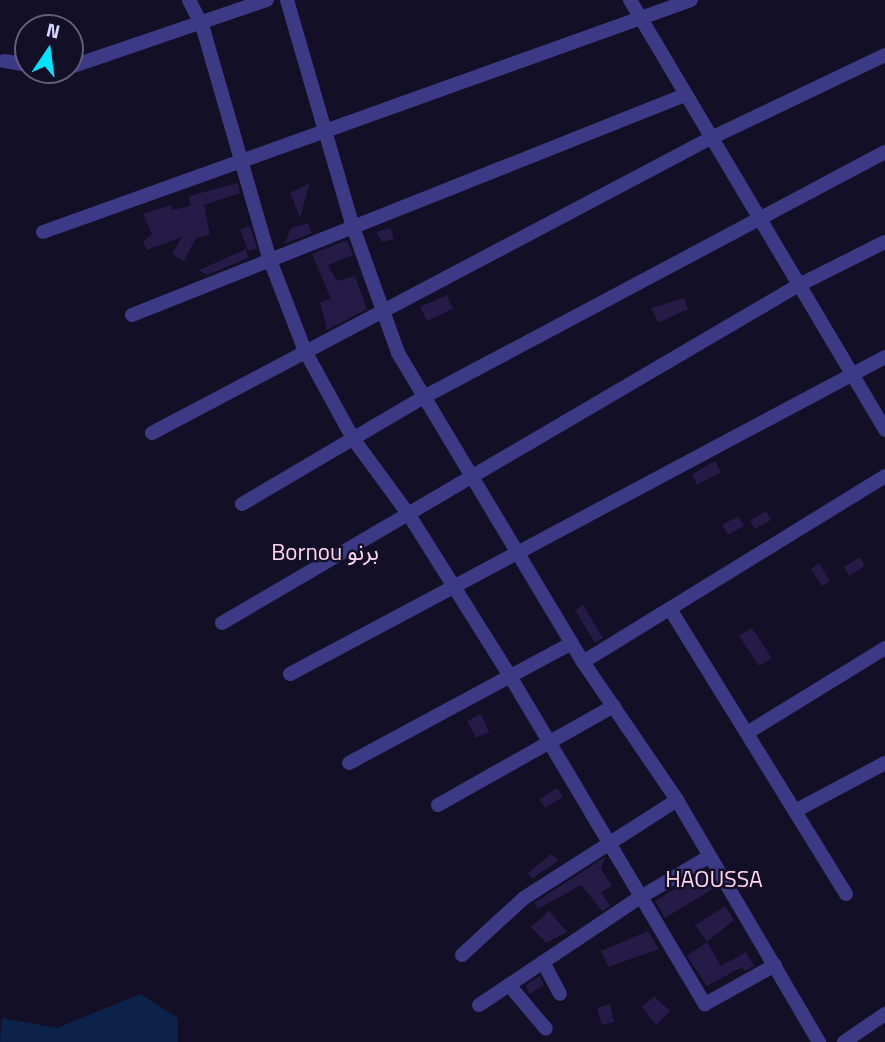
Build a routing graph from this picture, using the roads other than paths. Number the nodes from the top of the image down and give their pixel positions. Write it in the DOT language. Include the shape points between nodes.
graph roads {
  1 [pos="189,0"];
  2 [pos="267,0"];
  3 [pos="287,0"];
  4 [pos="629,0"];
  5 [pos="691,0"];
  6 [pos="640,19"];
  7 [pos="202,25"];
  8 [pos="885,55"];
  9 [pos="4,61"];
  10 [pos="14,63"];
  11 [pos="84,63"];
  12 [pos="685,95"];
  13 [pos="326,135"];
  14 [pos="709,139"];
  15 [pos="885,152"];
  16 [pos="242,164"];
  17 [pos="756,219"];
  18 [pos="353,227"];
  19 [pos="43,232"];
  20 [pos="885,242"];
  21 [pos="270,260"];
  22 [pos="797,286"];
  23 [pos="383,311"];
  24 [pos="132,315"];
  25 [pos="305,351"];
  26 [pos="885,357"];
  27 [pos="850,376"];
  28 [pos="425,397"];
  29 [pos="885,430"];
  30 [pos="152,433"];
  31 [pos="354,440"];
  32 [pos="885,476"];
  33 [pos="472,477"];
  34 [pos="242,504"];
  35 [pos="409,515"];
  36 [pos="520,552"];
  37 [pos="454,587"];
  38 [pos="670,609"];
  39 [pos="222,623"];
  40 [pos="572,643"];
  41 [pos="885,648"];
  42 [pos="583,662"];
  43 [pos="290,674"];
  44 [pos="510,676"];
  45 [pos="614,706"];
  46 [pos="747,733"];
  47 [pos="549,742"];
  48 [pos="349,763"];
  49 [pos="885,763"];
  50 [pos="677,800"];
  51 [pos="438,806"];
  52 [pos="795,811"];
  53 [pos="606,842"];
  54 [pos="710,856"];
  55 [pos="846,894"];
  56 [pos="639,898"];
  57 [pos="462,955"];
  58 [pos="543,962"];
  59 [pos="775,965"];
  60 [pos="509,985"];
  61 [pos="560,994"];
  62 [pos="479,1006"];
  63 [pos="885,1014"];
  64 [pos="546,1029"];
  65 [pos="819,1042"];
  66 [pos="844,1042"];
  1 -- 7 [label="street"];
  2 -- 7 [label="street"];
  3 -- 13 [label="street"];
  4 -- 6 [label="street"];
  5 -- 6 [label="street"];
  6 -- 12 [label="street"];
  6 -- 13 [label="street"];
  7 -- 11 [label="street"];
  7 -- 16 [label="street"];
  8 -- 14 [label="street"];
  9 -- 10 [label="street"];
  12 -- 14 [label="street"];
  12 -- 18 [label="street"];
  13 -- 16 [label="street"];
  13 -- 18 [label="street"];
  14 -- 17 [label="street"];
  14 -- 23 [label="street"];
  15 -- 17 [label="street"];
  16 -- 19 [label="street"];
  16 -- 21 [label="street"];
  17 -- 22 [label="street"];
  17 -- 28 [label="street"];
  18 -- 21 [label="street"];
  18 -- 23 [label="street"];
  20 -- 22 [label="street"];
  21 -- 24 [label="street"];
  21 -- 25 [label="street"];
  22 -- 27 [label="street"];
  22 -- 33 [label="street"];
  23 -- 25 [label="street"];
  23 -- 28 [label="street" via="398,353"];
  25 -- 30 [label="street"];
  25 -- 31 [label="street"];
  26 -- 27 [label="street"];
  27 -- 29 [label="street"];
  27 -- 36 [label="street"];
  28 -- 31 [label="street"];
  28 -- 33 [label="street"];
  31 -- 34 [label="street"];
  31 -- 35 [label="street"];
  32 -- 38 [label="street"];
  33 -- 35 [label="street"];
  33 -- 36 [label="street"];
  35 -- 37 [label="street"];
  35 -- 39 [label="street"];
  36 -- 37 [label="street"];
  36 -- 40 [label="street"];
  37 -- 43 [label="street"];
  37 -- 44 [label="street"];
  38 -- 42 [label="street"];
  38 -- 46 [label="street"];
  40 -- 42 [label="street"];
  40 -- 44 [label="street"];
  41 -- 46 [label="street"];
  42 -- 45 [label="street"];
  44 -- 47 [label="street"];
  44 -- 48 [label="street"];
  45 -- 47 [label="street"];
  45 -- 50 [label="street"];
  46 -- 52 [label="street"];
  47 -- 51 [label="street"];
  47 -- 53 [label="street"];
  49 -- 52 [label="street"];
  50 -- 53 [label="street"];
  50 -- 54 [label="street"];
  52 -- 55 [label="street"];
  53 -- 56 [label="street"];
  53 -- 57 [label="street" via="524,898"];
  54 -- 56 [label="street"];
  54 -- 59 [label="street"];
  56 -- 58 [label="street"];
  56 -- 59 [label="street" via="705,1004"];
  58 -- 60 [label="street"];
  58 -- 61 [label="street"];
  59 -- 65 [label="street"];
  60 -- 62 [label="street"];
  60 -- 64 [label="street"];
  63 -- 66 [label="street"];
}
